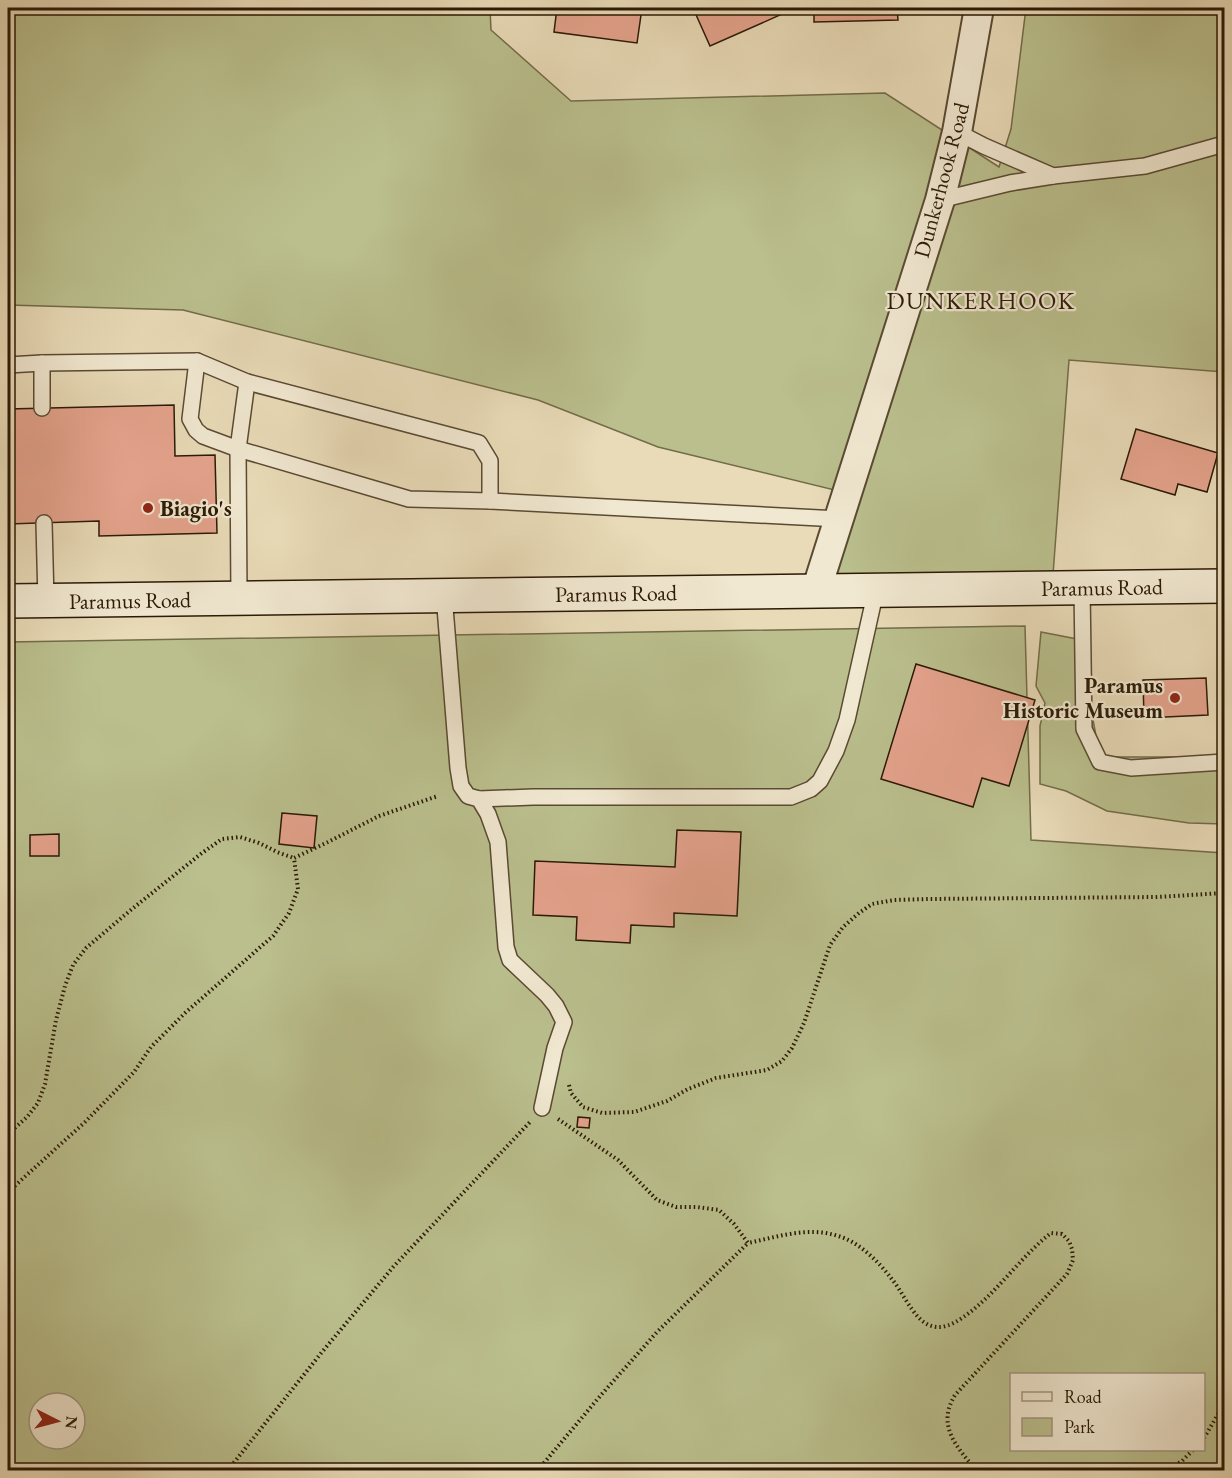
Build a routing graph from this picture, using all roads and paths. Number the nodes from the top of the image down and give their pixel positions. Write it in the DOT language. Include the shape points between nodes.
graph roads {
  1 [pos="979,8"];
  2 [pos="957,132"];
  3 [pos="1224,144"];
  4 [pos="1053,176"];
  5 [pos="940,200"];
  6 [pos="197,361"];
  7 [pos="42,363"];
  8 [pos="8,365"];
  9 [pos="247,382"];
  10 [pos="42,408"];
  11 [pos="238,449"];
  12 [pos="490,501"];
  13 [pos="840,519"];
  14 [pos="44,523"];
  15 [pos="1224,586"];
  16 [pos="1082,588"];
  17 [pos="876,590"];
  18 [pos="816,591"];
  19 [pos="444,595"];
  20 [pos="239,598"];
  21 [pos="8,601"];
  22 [pos="46,601"];
  23 [pos="1224,762"];
  24 [pos="438,796"];
  25 [pos="478,799"];
  26 [pos="294,858"];
  27 [pos="1224,893"];
  28 [pos="555,1048"];
  29 [pos="543,1108"];
  30 [pos="8,1134"];
  31 [pos="8,1192"];
  32 [pos="748,1243"];
  33 [pos="1224,1404"];
  34 [pos="1205,1435"];
  35 [pos="1191,1451"];
  36 [pos="228,1470"];
  37 [pos="538,1470"];
  38 [pos="976,1470"];
  39 [pos="1167,1470"];
  1 -- 2 [label="street, Dunkerhook Road"];
  2 -- 4 [label="lane"];
  2 -- 5 [label="street, Dunkerhook Road"];
  3 -- 4 [label="lane" via="1145,166"];
  4 -- 5 [label="lane"];
  5 -- 13 [label="street, Dunkerhook Road"];
  6 -- 7 [label="lane"];
  6 -- 9 [label="lane"];
  6 -- 11 [label="lane" via="190,419 203,436"];
  7 -- 8 [label="lane"];
  7 -- 10 [label="lane"];
  9 -- 11 [label="lane"];
  9 -- 12 [label="lane" via="479,443 490,460"];
  11 -- 12 [label="lane" via="409,499"];
  11 -- 20 [label="lane"];
  12 -- 13 [label="lane"];
  13 -- 18 [label="street, Dunkerhook Road"];
  14 -- 22 [label="lane"];
  15 -- 16 [label="main road, Paramus Road"];
  16 -- 17 [label="main road, Paramus Road"];
  16 -- 23 [label="lane" via="1084,729 1100,762 1131,768"];
  17 -- 18 [label="main road, Paramus Road"];
  17 -- 25 [label="lane" via="847,720 836,751 820,781 811,789 790,797"];
  18 -- 19 [label="main road, Paramus Road"];
  19 -- 20 [label="main road, Paramus Road"];
  19 -- 25 [label="lane" via="458,768 461,786 468,796"];
  20 -- 22 [label="main road, Paramus Road"];
  21 -- 22 [label="main road, Paramus Road"];
  24 -- 26 [label="path" via="379,816"];
  25 -- 28 [label="lane" via="498,842 510,960 556,1006 564,1022"];
  26 -- 30 [label="path" via="240,837 222,839 86,948 73,965 65,986 38,1103"];
  26 -- 31 [label="path" via="298,890 289,913 273,936 185,1013 85,1122"];
  27 -- 28 [label="path" via="894,900 872,904 843,927 830,945 804,1023 782,1061 767,1070 716,1078 634,1112 602,1113 583,1107 571,1093"];
  28 -- 29 [label="lane"];
  29 -- 32 [label="path" via="618,1160 657,1200 676,1207 719,1210"];
  29 -- 36 [label="path" via="394,1266"];
  32 -- 37 [label="path" via="657,1332"];
  32 -- 38 [label="path" via="808,1231 838,1236 874,1259 892,1278 918,1318 942,1327 968,1313 1051,1233 1062,1234 1069,1240 1073,1260 1067,1274 950,1403 950,1434"];
  33 -- 34 [label="path"];
  35 -- 39 [label="path"];
}
